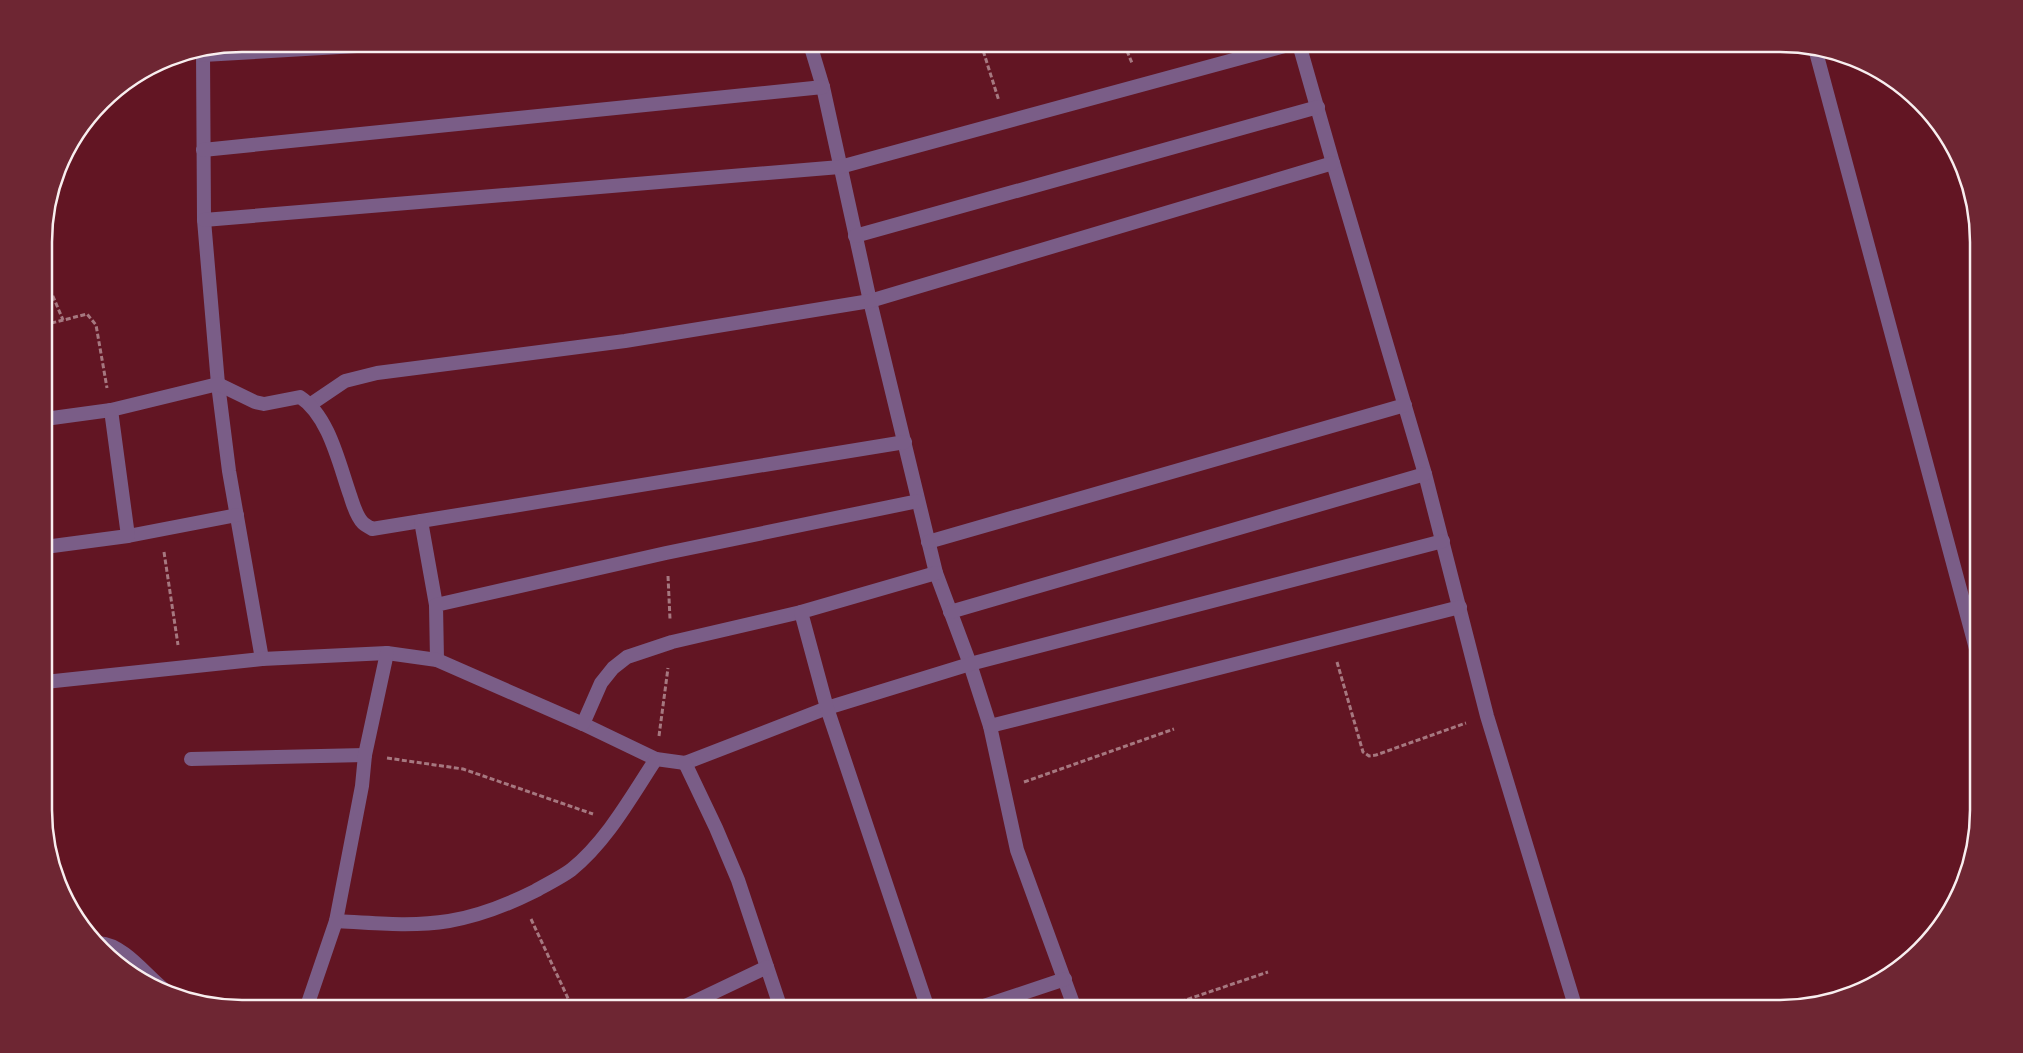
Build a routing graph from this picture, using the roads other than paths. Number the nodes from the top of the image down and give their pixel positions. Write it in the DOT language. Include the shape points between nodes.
graph roads {
  1 [pos="812,52"];
  2 [pos="1263,52"];
  3 [pos="1301,52"];
  4 [pos="203,56"];
  5 [pos="1817,56"];
  6 [pos="823,87"];
  7 [pos="1318,107"];
  8 [pos="203,150"];
  9 [pos="1333,164"];
  10 [pos="840,167"];
  11 [pos="204,220"];
  12 [pos="855,236"];
  13 [pos="870,301"];
  14 [pos="218,384"];
  15 [pos="311,404"];
  16 [pos="1405,405"];
  17 [pos="111,410"];
  18 [pos="53,418"];
  19 [pos="905,442"];
  20 [pos="1425,474"];
  21 [pos="918,501"];
  22 [pos="237,515"];
  23 [pos="421,521"];
  24 [pos="128,536"];
  25 [pos="1443,541"];
  26 [pos="928,542"];
  27 [pos="53,546"];
  28 [pos="936,573"];
  29 [pos="436,605"];
  30 [pos="1460,607"];
  31 [pos="802,612"];
  32 [pos="950,612"];
  33 [pos="1970,626"];
  34 [pos="387,653"];
  35 [pos="262,659"];
  36 [pos="437,660"];
  37 [pos="970,664"];
  38 [pos="53,681"];
  39 [pos="827,708"];
  40 [pos="583,724"];
  41 [pos="990,726"];
  42 [pos="365,754"];
  43 [pos="191,759"];
  44 [pos="656,759"];
  45 [pos="685,763"];
  46 [pos="336,921"];
  47 [pos="108,945"];
  48 [pos="767,967"];
  49 [pos="148,975"];
  50 [pos="1065,979"];
  51 [pos="309,1001"];
  52 [pos="696,1001"];
  53 [pos="778,1001"];
  54 [pos="925,1001"];
  55 [pos="999,1001"];
  56 [pos="1072,1001"];
  57 [pos="1574,1001"];
  1 -- 6 [label="street"];
  2 -- 10 [label="street"];
  3 -- 7 [label="street"];
  4 -- 8 [label="street"];
  5 -- 33 [label="street"];
  6 -- 8 [label="street"];
  6 -- 10 [label="street"];
  7 -- 9 [label="street"];
  7 -- 12 [label="street"];
  8 -- 11 [label="street"];
  9 -- 13 [label="street"];
  9 -- 16 [label="street"];
  10 -- 11 [label="street"];
  10 -- 12 [label="street"];
  11 -- 14 [label="street"];
  12 -- 13 [label="street"];
  13 -- 15 [label="street" via="625,341 377,373 345,381"];
  13 -- 19 [label="street"];
  14 -- 15 [label="street" via="264,404 300,397"];
  14 -- 17 [label="street"];
  14 -- 22 [label="street"];
  15 -- 23 [label="street" via="327,433 363,524 372,529"];
  16 -- 20 [label="street"];
  16 -- 26 [label="street"];
  17 -- 18 [label="street"];
  17 -- 24 [label="street"];
  19 -- 21 [label="street"];
  19 -- 23 [label="street"];
  20 -- 25 [label="street"];
  20 -- 32 [label="street"];
  21 -- 26 [label="street"];
  21 -- 29 [label="street"];
  22 -- 24 [label="street"];
  22 -- 35 [label="street"];
  23 -- 29 [label="street"];
  24 -- 27 [label="street"];
  25 -- 30 [label="street"];
  25 -- 37 [label="street"];
  26 -- 28 [label="street"];
  28 -- 31 [label="street"];
  28 -- 32 [label="street"];
  29 -- 36 [label="street"];
  30 -- 41 [label="street"];
  30 -- 57 [label="street" via="1487,716"];
  31 -- 39 [label="street"];
  31 -- 40 [label="street" via="672,642 627,657 601,683"];
  32 -- 37 [label="street"];
  34 -- 35 [label="street"];
  34 -- 36 [label="street"];
  34 -- 42 [label="street"];
  35 -- 38 [label="street"];
  36 -- 40 [label="street"];
  37 -- 39 [label="street"];
  37 -- 41 [label="street"];
  39 -- 45 [label="street"];
  39 -- 54 [label="street"];
  40 -- 44 [label="street"];
  41 -- 50 [label="street" via="1017,850"];
  42 -- 43 [label="street"];
  42 -- 46 [label="street" via="362,786"];
  44 -- 45 [label="street"];
  44 -- 46 [label="street" via="615,822 571,870 522,898 448,921 411,924"];
  45 -- 48 [label="street" via="738,880"];
  46 -- 51 [label="street"];
  47 -- 49 [label="street" via="124,954"];
  48 -- 52 [label="street"];
  48 -- 53 [label="street"];
  50 -- 55 [label="street"];
  50 -- 56 [label="street"];
}
